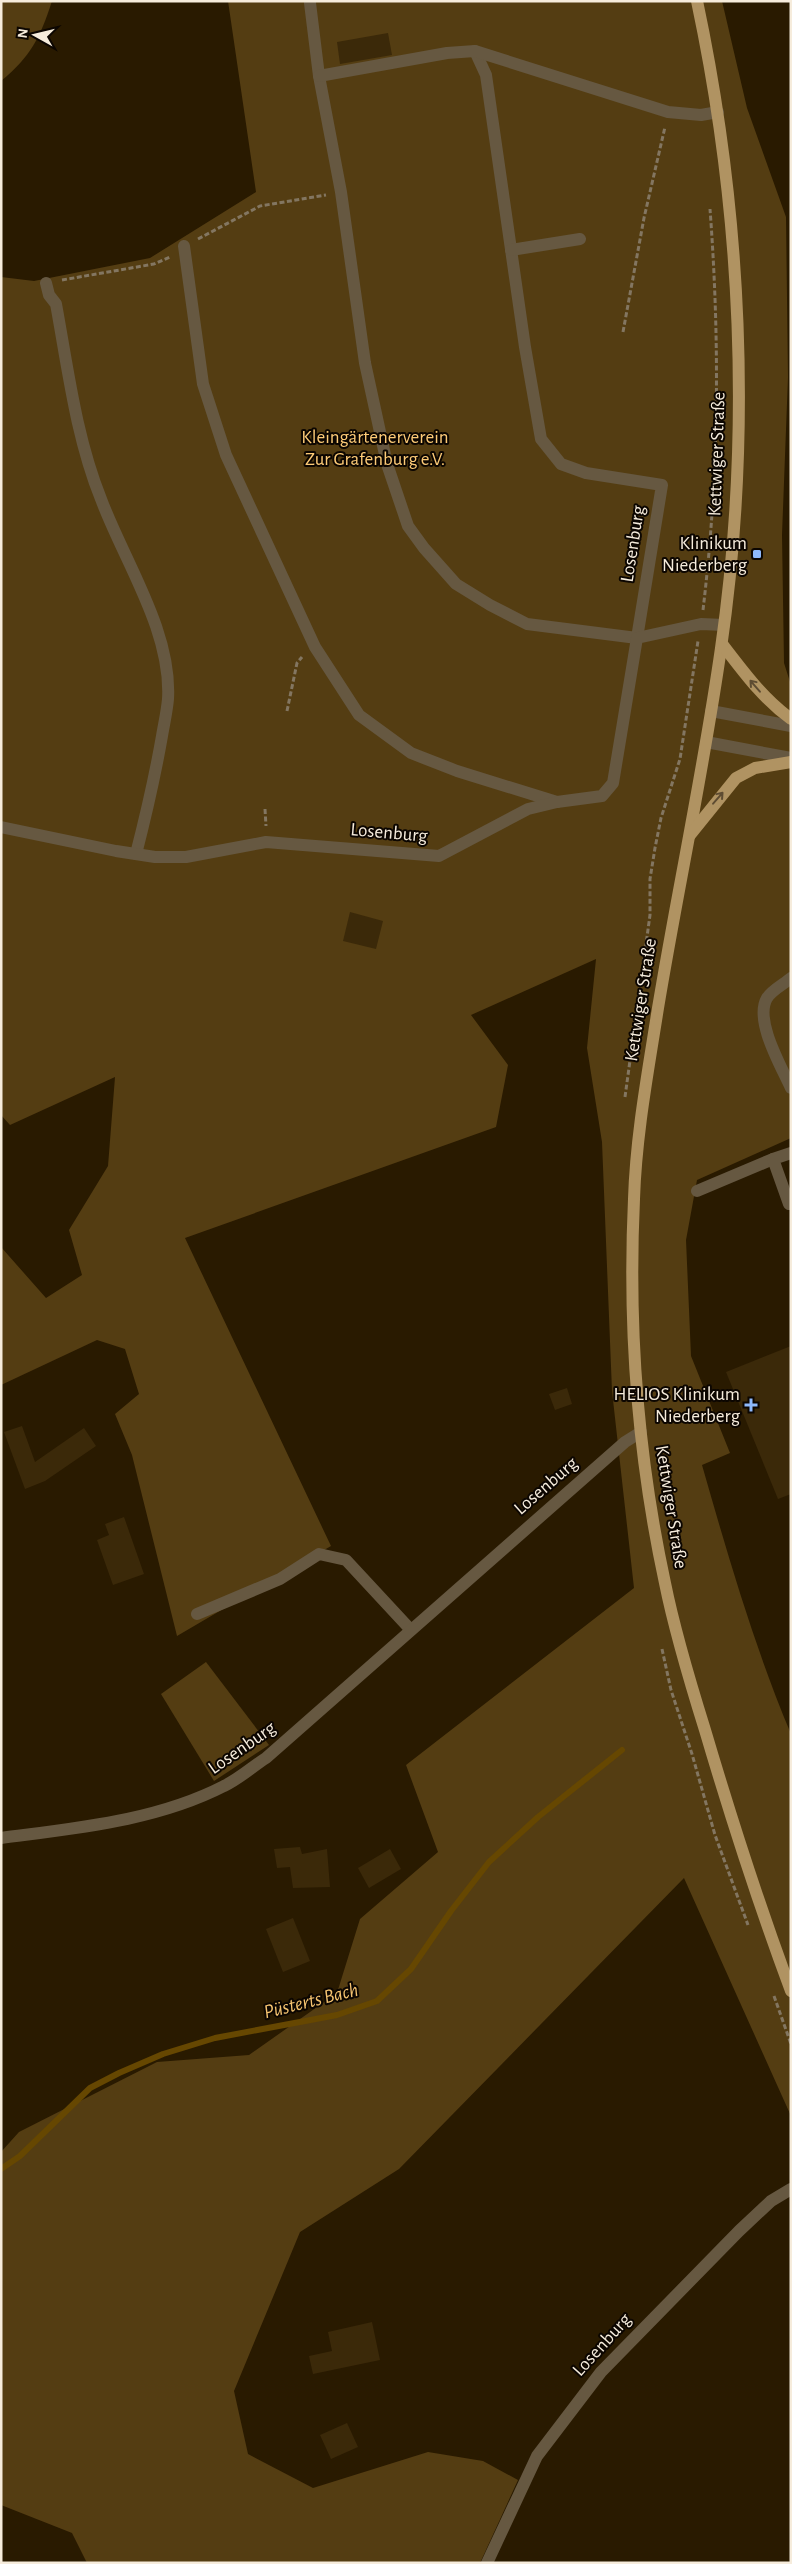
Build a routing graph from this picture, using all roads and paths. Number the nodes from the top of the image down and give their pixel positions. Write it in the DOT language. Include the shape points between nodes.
graph roads {
  1 [pos="697,1"];
  2 [pos="310,3"];
  3 [pos="474,51"];
  4 [pos="318,76"];
  5 [pos="668,112"];
  6 [pos="718,112"];
  7 [pos="341,192"];
  8 [pos="710,199"];
  9 [pos="580,239"];
  10 [pos="184,249"];
  11 [pos="511,250"];
  12 [pos="46,283"];
  13 [pos="623,332"];
  14 [pos="701,624"];
  15 [pos="724,625"];
  16 [pos="637,638"];
  17 [pos="313,642"];
  18 [pos="722,644"];
  19 [pos="287,711"];
  20 [pos="711,711"];
  21 [pos="791,719"];
  22 [pos="791,726"];
  23 [pos="706,742"];
  24 [pos="791,758"];
  25 [pos="791,762"];
  26 [pos="557,802"];
  27 [pos="265,809"];
  28 [pos="266,827"];
  29 [pos="1,828"];
  30 [pos="688,837"];
  31 [pos="136,854"];
  32 [pos="791,978"];
  33 [pos="791,1088"];
  34 [pos="625,1101"];
  35 [pos="791,1153"];
  36 [pos="773,1160"];
  37 [pos="697,1191"];
  38 [pos="789,1204"];
  39 [pos="641,1432"];
  40 [pos="197,1614"];
  41 [pos="410,1629"];
  42 [pos="660,1642"];
  43 [pos="1,1838"];
  44 [pos="751,1933"];
  45 [pos="770,1988"];
  46 [pos="791,1991"];
  47 [pos="791,2044"];
  48 [pos="791,2189"];
  49 [pos="487,2563"];
  1 -- 6 [label="main road, Kettwiger Straße"];
  2 -- 4 [label="street"];
  3 -- 4 [label="street"];
  3 -- 5 [label="street"];
  3 -- 11 [label="street" via="486,75"];
  4 -- 7 [label="street"];
  5 -- 6 [label="street" via="701,116"];
  5 -- 13 [label="path"];
  6 -- 15 [label="main road, Kettwiger Straße" via="732,246 739,422 733,544"];
  7 -- 10 [label="path" via="260,206"];
  7 -- 16 [label="street" via="365,363 387,464 408,526 456,584 527,624"];
  8 -- 14 [label="path" via="718,403 714,491"];
  9 -- 11 [label="street"];
  10 -- 12 [label="path" via="154,264"];
  10 -- 17 [label="street" via="203,384 226,455"];
  11 -- 16 [label="street, Losenburg" via="541,439 561,464 586,473 662,485"];
  12 -- 31 [label="street" via="56,304 78,425 97,490 164,649 168,698 158,760"];
  14 -- 15 [label="street"];
  14 -- 16 [label="street"];
  14 -- 34 [label="path" via="680,759 662,818 650,879 650,915"];
  15 -- 18 [label="main road, Kettwiger Straße"];
  16 -- 26 [label="street, Losenburg" via="612,783 602,796"];
  17 -- 19 [label="path" via="297,664"];
  17 -- 26 [label="street" via="359,716 411,753 457,772"];
  18 -- 20 [label="main road, Kettwiger Straße"];
  21 -- 18 [label="main road, one-way" via="753,685"];
  20 -- 22 [label="street"];
  20 -- 23 [label="main road, Kettwiger Straße"];
  23 -- 24 [label="street"];
  23 -- 30 [label="main road, Kettwiger Straße"];
  30 -- 25 [label="main road, one-way" via="736,778 755,768"];
  26 -- 31 [label="street, Losenburg" via="528,809 439,856 266,842 186,857"];
  27 -- 28 [label="path"];
  29 -- 31 [label="street, Losenburg"];
  30 -- 39 [label="main road, Kettwiger Straße" via="637,1151 632,1284"];
  32 -- 33 [label="street" via="768,995 763,1005 763,1016"];
  35 -- 36 [label="street"];
  36 -- 37 [label="street"];
  36 -- 38 [label="street"];
  39 -- 41 [label="street, Losenburg" via="625,1442"];
  39 -- 46 [label="main road, Kettwiger Straße" via="656,1538 685,1664 734,1829"];
  40 -- 41 [label="street" via="280,1579 319,1554 346,1560"];
  41 -- 43 [label="street, Losenburg" via="266,1758 226,1786 181,1804 126,1820"];
  42 -- 44 [label="path" via="670,1690 715,1835"];
  45 -- 47 [label="path"];
  48 -- 49 [label="street, Losenburg" via="771,2201 739,2231 601,2372 536,2456"];
}
